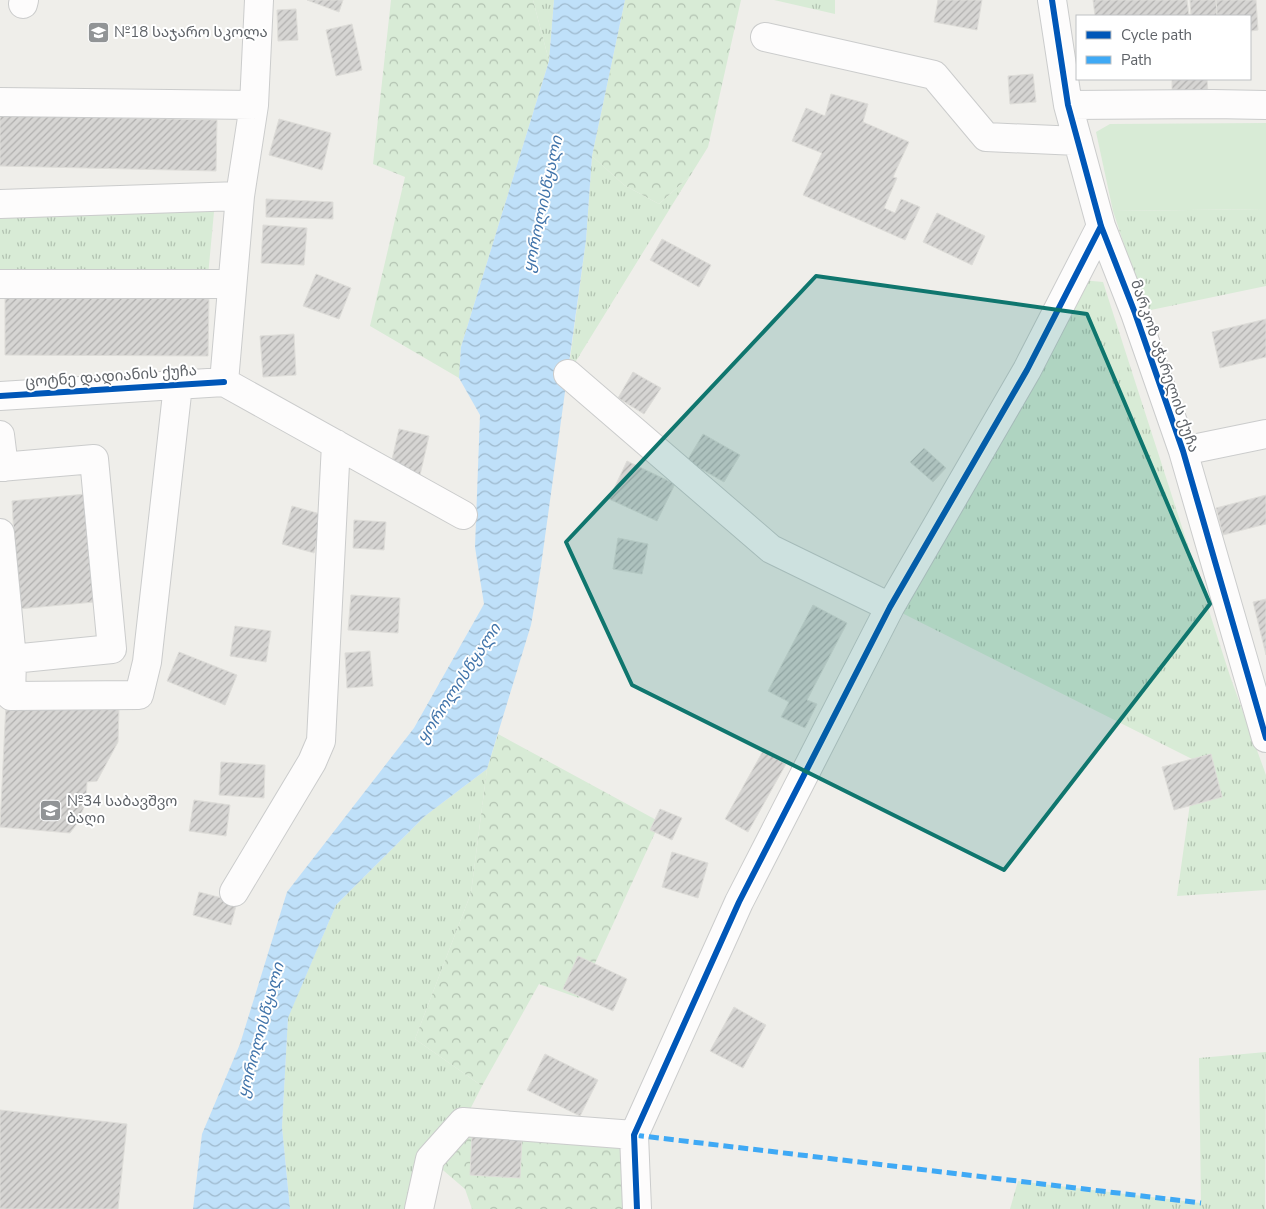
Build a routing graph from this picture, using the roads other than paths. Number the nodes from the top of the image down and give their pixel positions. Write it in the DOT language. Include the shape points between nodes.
graph roads {
  1 [pos="259,0"];
  2 [pos="1052,0"];
  3 [pos="765,37"];
  4 [pos="0,102"];
  5 [pos="254,105"];
  6 [pos="1068,105"];
  7 [pos="1266,105"];
  8 [pos="1078,141"];
  9 [pos="240,196"];
  10 [pos="0,204"];
  11 [pos="1101,226"];
  12 [pos="0,284"];
  13 [pos="232,284"];
  14 [pos="568,374"];
  15 [pos="224,382"];
  16 [pos="178,385"];
  17 [pos="0,396"];
  18 [pos="1266,434"];
  19 [pos="0,435"];
  20 [pos="336,444"];
  21 [pos="1183,451"];
  22 [pos="2,467"];
  23 [pos="463,516"];
  24 [pos="0,533"];
  25 [pos="890,607"];
  26 [pos="12,658"];
  27 [pos="1266,738"];
  28 [pos="234,892"];
  29 [pos="634,1135"];
  30 [pos="419,1209"];
  31 [pos="637,1209"];
  1 -- 5 [label="street"];
  2 -- 6 [label="street, მარკოზ აჭარელის ქუჩა"];
  3 -- 8 [label="street" via="934,75 986,137"];
  4 -- 5 [label="street"];
  5 -- 9 [label="street"];
  6 -- 7 [label="street"];
  6 -- 8 [label="street, მარკოზ აჭარელის ქუჩა"];
  8 -- 11 [label="street, მარკოზ აჭარელის ქუჩა"];
  9 -- 10 [label="street"];
  9 -- 13 [label="street"];
  11 -- 21 [label="street, მარკოზ აჭარელის ქუჩა"];
  11 -- 25 [label="street" via="1027,370"];
  12 -- 13 [label="street"];
  13 -- 15 [label="street"];
  14 -- 25 [label="street" via="771,549"];
  15 -- 16 [label="street, ცოტნე დადიანის ქუჩა"];
  15 -- 20 [label="street"];
  16 -- 17 [label="street, ცოტნე დადიანის ქუჩა"];
  16 -- 26 [label="street" via="147,662 138,695 11,696"];
  18 -- 21 [label="street"];
  19 -- 22 [label="street"];
  20 -- 23 [label="street"];
  20 -- 28 [label="street" via="321,741 312,762"];
  21 -- 27 [label="street, მარკოზ აჭარელის ქუჩა"];
  22 -- 26 [label="street" via="94,459 112,649"];
  24 -- 26 [label="street"];
  25 -- 29 [label="street" via="739,902"];
  29 -- 30 [label="street" via="463,1122 430,1159"];
  29 -- 31 [label="street"];
}
